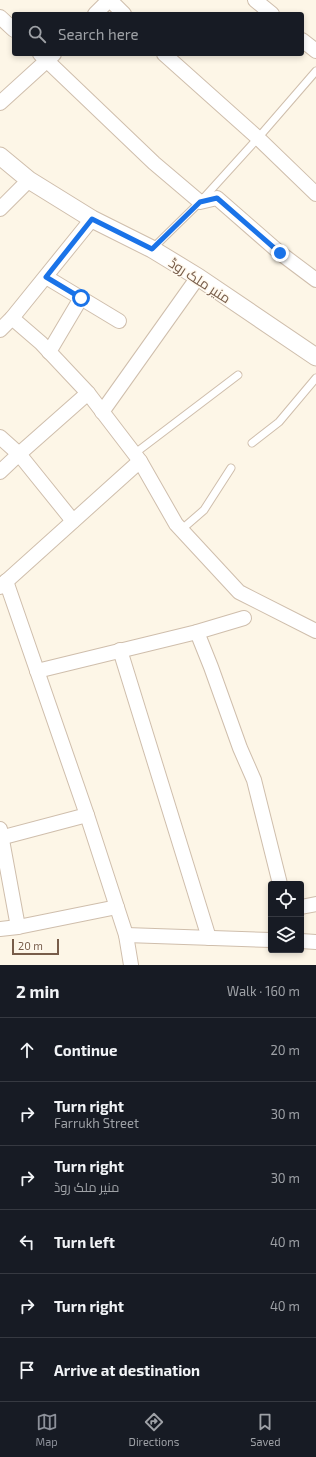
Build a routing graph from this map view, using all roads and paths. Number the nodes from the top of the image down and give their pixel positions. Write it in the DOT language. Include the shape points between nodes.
graph roads {
  1 [pos="110,0"];
  2 [pos="255,0"];
  3 [pos="97,12"];
  4 [pos="122,12"];
  5 [pos="270,12"];
  6 [pos="0,17"];
  7 [pos="12,28"];
  8 [pos="304,42"];
  9 [pos="316,51"];
  10 [pos="47,56"];
  11 [pos="166,56"];
  12 [pos="316,71"];
  13 [pos="0,103"];
  14 [pos="258,138"];
  15 [pos="0,156"];
  16 [pos="29,180"];
  17 [pos="316,194"];
  18 [pos="200,202"];
  19 [pos="0,209"];
  20 [pos="92,219"];
  21 [pos="152,249"];
  22 [pos="46,277"];
  23 [pos="198,277"];
  24 [pos="316,280"];
  25 [pos="81,298"];
  26 [pos="12,318"];
  27 [pos="119,321"];
  28 [pos="0,330"];
  29 [pos="49,352"];
  30 [pos="316,357"];
  31 [pos="238,374"];
  32 [pos="316,378"];
  33 [pos="88,393"];
  34 [pos="102,412"];
  35 [pos="0,437"];
  36 [pos="252,443"];
  37 [pos="19,454"];
  38 [pos="137,458"];
  39 [pos="231,468"];
  40 [pos="0,472"];
  41 [pos="73,521"];
  42 [pos="181,530"];
  43 [pos="3,584"];
  44 [pos="244,618"];
  45 [pos="316,631"];
  46 [pos="196,632"];
  47 [pos="120,650"];
  48 [pos="37,671"];
  49 [pos="87,815"];
  50 [pos="1,835"];
  51 [pos="279,881"];
  52 [pos="316,904"];
  53 [pos="304,906"];
  54 [pos="117,907"];
  55 [pos="18,927"];
  56 [pos="0,929"];
  57 [pos="126,935"];
  58 [pos="209,938"];
  59 [pos="268,940"];
  60 [pos="304,941"];
  61 [pos="316,942"];
  62 [pos="131,965"];
  1 -- 3 [label="street"];
  1 -- 4 [label="street"];
  2 -- 5 [label="street"];
  6 -- 7 [label="street"];
  8 -- 9 [label="street"];
  10 -- 13 [label="street"];
  10 -- 18 [label="street" via="154,163"];
  11 -- 14 [label="street"];
  12 -- 14 [label="lane"];
  14 -- 17 [label="street"];
  14 -- 18 [label="lane"];
  15 -- 16 [label="street, منیر ملک روڈ"];
  16 -- 19 [label="street"];
  16 -- 20 [label="street, منیر ملک روڈ"];
  18 -- 21 [label="lane"];
  18 -- 24 [label="street" via="217,198 280,253"];
  20 -- 21 [label="street, منیر ملک روڈ"];
  20 -- 22 [label="street"];
  21 -- 23 [label="street, منیر ملک روڈ"];
  22 -- 25 [label="street"];
  22 -- 26 [label="street"];
  23 -- 30 [label="street, منیر ملک روڈ"];
  23 -- 34 [label="street"];
  25 -- 27 [label="street"];
  25 -- 29 [label="street"];
  26 -- 28 [label="street"];
  26 -- 29 [label="street"];
  29 -- 33 [label="street"];
  31 -- 38 [label="lane"];
  32 -- 36 [label="lane" via="280,422"];
  33 -- 34 [label="street"];
  33 -- 37 [label="street"];
  34 -- 38 [label="street"];
  35 -- 37 [label="street"];
  37 -- 40 [label="street"];
  37 -- 41 [label="street"];
  38 -- 41 [label="street"];
  38 -- 42 [label="street"];
  39 -- 42 [label="lane" via="204,510"];
  41 -- 43 [label="street"];
  42 -- 45 [label="street" via="240,592"];
  43 -- 48 [label="street"];
  44 -- 46 [label="street"];
  46 -- 47 [label="street"];
  46 -- 51 [label="street" via="254,780"];
  47 -- 48 [label="street"];
  47 -- 58 [label="street"];
  48 -- 49 [label="street"];
  49 -- 50 [label="street"];
  49 -- 54 [label="street"];
  50 -- 55 [label="street"];
  52 -- 53 [label="street"];
  54 -- 55 [label="street"];
  54 -- 57 [label="street"];
  55 -- 56 [label="street"];
  57 -- 58 [label="street"];
  57 -- 62 [label="street"];
  58 -- 59 [label="street"];
  60 -- 61 [label="street"];
}
